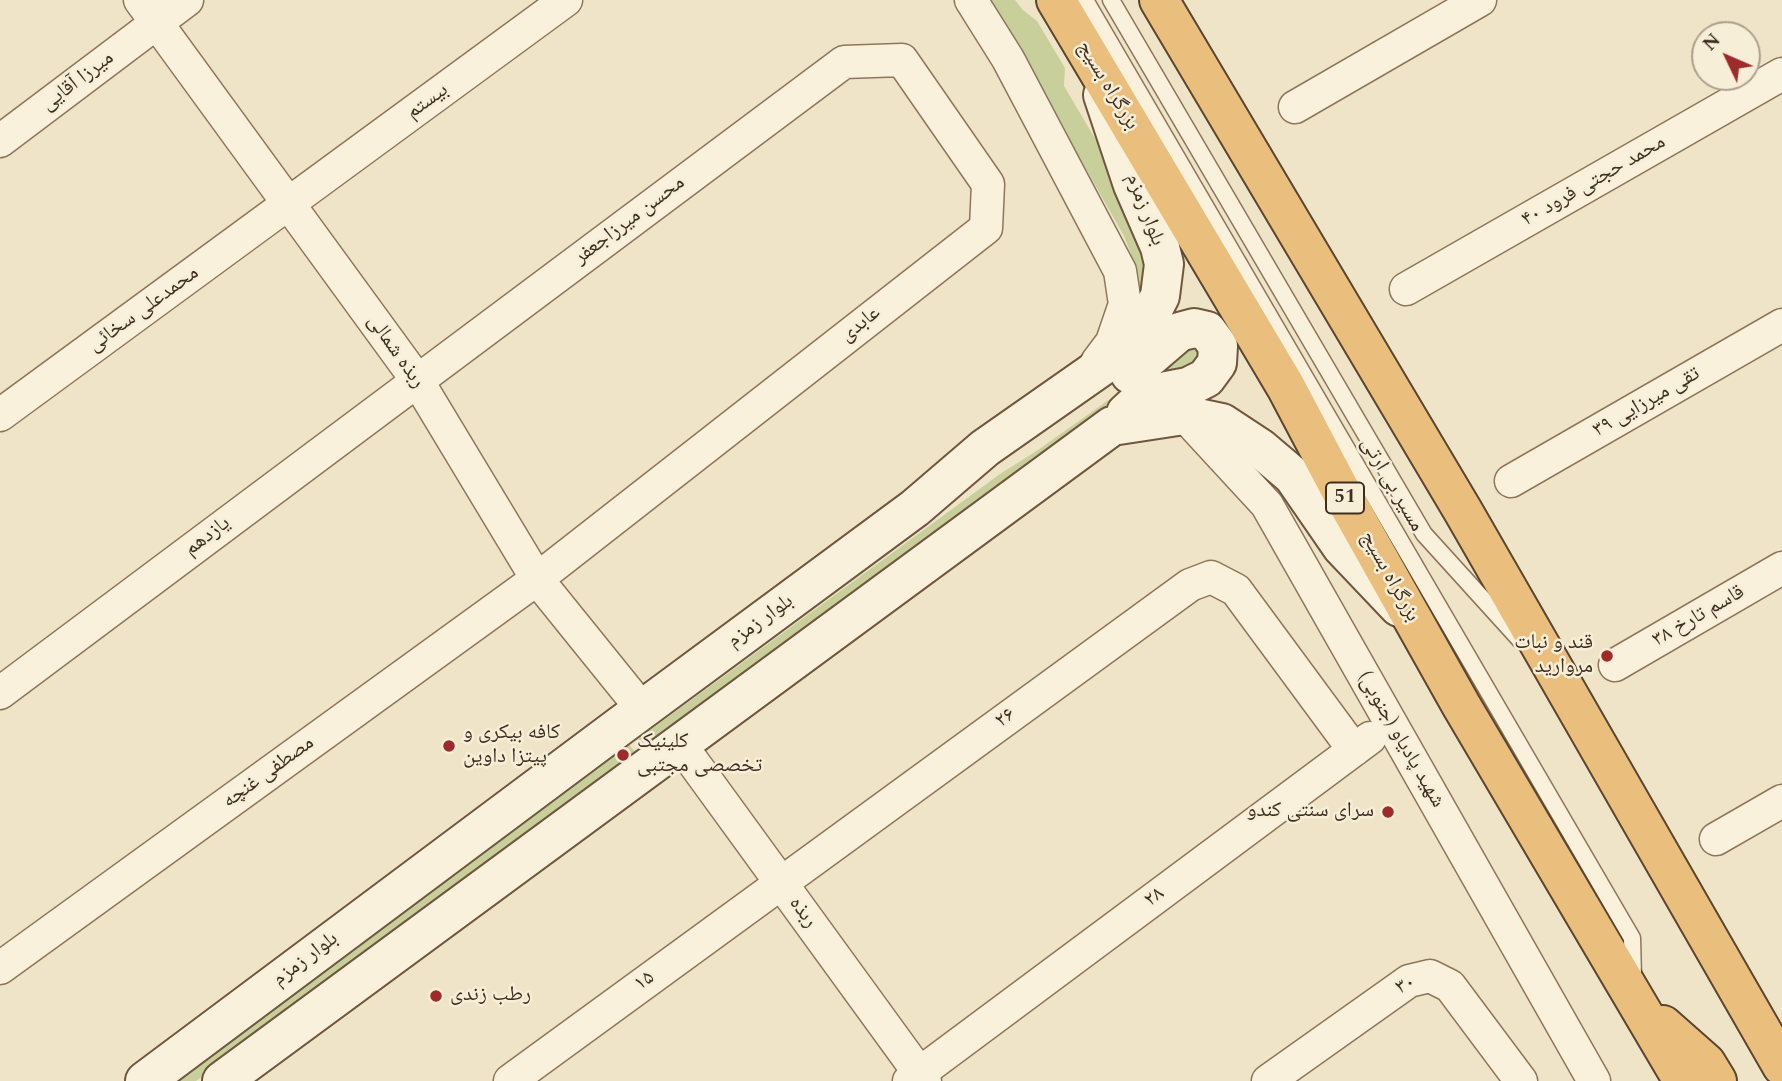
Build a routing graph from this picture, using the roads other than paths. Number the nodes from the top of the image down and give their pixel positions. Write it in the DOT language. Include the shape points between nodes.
graph roads {
  1 [pos="187,0"];
  2 [pos="566,0"];
  3 [pos="971,0"];
  4 [pos="1056,0"];
  5 [pos="1085,0"];
  6 [pos="1111,0"];
  7 [pos="1159,0"];
  8 [pos="1480,0"];
  9 [pos="148,11"];
  10 [pos="1091,60"];
  11 [pos="844,62"];
  12 [pos="1782,74"];
  13 [pos="1295,107"];
  14 [pos="0,141"];
  15 [pos="289,204"];
  16 [pos="1406,289"];
  17 [pos="1782,325"];
  18 [pos="1084,379"];
  19 [pos="417,380"];
  20 [pos="0,415"];
  21 [pos="1184,415"];
  22 [pos="1112,426"];
  23 [pos="1511,481"];
  24 [pos="915,508"];
  25 [pos="1782,568"];
  26 [pos="537,579"];
  27 [pos="1415,623"];
  28 [pos="1615,665"];
  29 [pos="0,693"];
  30 [pos="1569,695"];
  31 [pos="642,709"];
  32 [pos="1391,723"];
  33 [pos="680,744"];
  34 [pos="1354,750"];
  35 [pos="1782,802"];
  36 [pos="1716,839"];
  37 [pos="780,882"];
  38 [pos="0,968"];
  39 [pos="1633,998"];
  40 [pos="1782,1066"];
  41 [pos="918,1079"];
  42 [pos="145,1081"];
  43 [pos="222,1081"];
  44 [pos="510,1081"];
  45 [pos="1268,1081"];
  46 [pos="1521,1081"];
  47 [pos="1594,1081"];
  48 [pos="1683,1081"];
  49 [pos="1717,1081"];
  1 -- 9 [label="street, میرزا آقایی"];
  2 -- 15 [label="street, بیستم"];
  3 -- 18 [label="street" via="1008,59 1120,271 1125,304 1120,323 1112,342"];
  4 -- 10 [label="highway, بزرگراه بسیج / 51"];
  5 -- 39 [label="lane, مسیر بی ارتی" via="1632,938"];
  6 -- 30 [label="lane, مسیر بی ارتی" via="1424,534"];
  7 -- 30 [label="highway"];
  8 -- 13 [label="street"];
  9 -- 14 [label="street, میرزا آقایی"];
  9 -- 15 [label="street, ربذه شمالی"];
  10 -- 18 [label="main road, بلوار زمزم" via="1164,264 1160,296 1144,327 1115,357"];
  10 -- 27 [label="highway, بزرگراه بسیج / 51" via="1286,387"];
  11 -- 19 [label="street, محسن میرزاجعفر"];
  11 -- 26 [label="street, عابدی" via="902,60 988,184 986,228"];
  12 -- 16 [label="street, محمد حجتی فرود ۴۰"];
  15 -- 19 [label="street, ربذه شمالی"];
  15 -- 20 [label="street, محمدعلی سخائی"];
  17 -- 23 [label="street, تقی میرزایی ۳۹"];
  18 -- 24 [label="main road, بلوار زمزم" via="985,448"];
  19 -- 26 [label="street, ربذه شمالی"];
  19 -- 29 [label="street, یازدهم"];
  21 -- 22 [label="main road"];
  21 -- 27 [label="main road" via="1222,423 1293,475 1342,547"];
  21 -- 32 [label="street, شهید پادیاو (جنوبی)" via="1267,505"];
  22 -- 24 [label="main road" via="1138,402 1206,378 1217,363 1218,346 1206,331 1179,331 1133,371 999,467"];
  22 -- 33 [label="main road"];
  24 -- 31 [label="main road, بلوار زمزم"];
  25 -- 28 [label="street, قاسم تارخ ۳۸"];
  26 -- 31 [label="street, ربذه شمالی"];
  26 -- 38 [label="street, مصطفی غنچه"];
  27 -- 39 [label="highway, بزرگراه بسیج / 51"];
  30 -- 40 [label="highway"];
  31 -- 42 [label="main road, بلوار زمزم"];
  32 -- 34 [label="street, ۲۸"];
  32 -- 47 [label="street, شهید پادیاو (جنوبی)"];
  33 -- 37 [label="street, ربذه"];
  33 -- 43 [label="main road"];
  34 -- 37 [label="street, ۲۶" via="1237,590 1211,577 1190,586"];
  34 -- 41 [label="street, ۲۸"];
  35 -- 36 [label="street"];
  37 -- 41 [label="street, ربذه"];
  37 -- 44 [label="street, ۱۵"];
  39 -- 48 [label="highway, بزرگراه بسیج / 51"];
  39 -- 49 [label="highway" via="1706,1063"];
  45 -- 46 [label="street, ۳۰" via="1409,981 1430,976 1450,986"];
}
